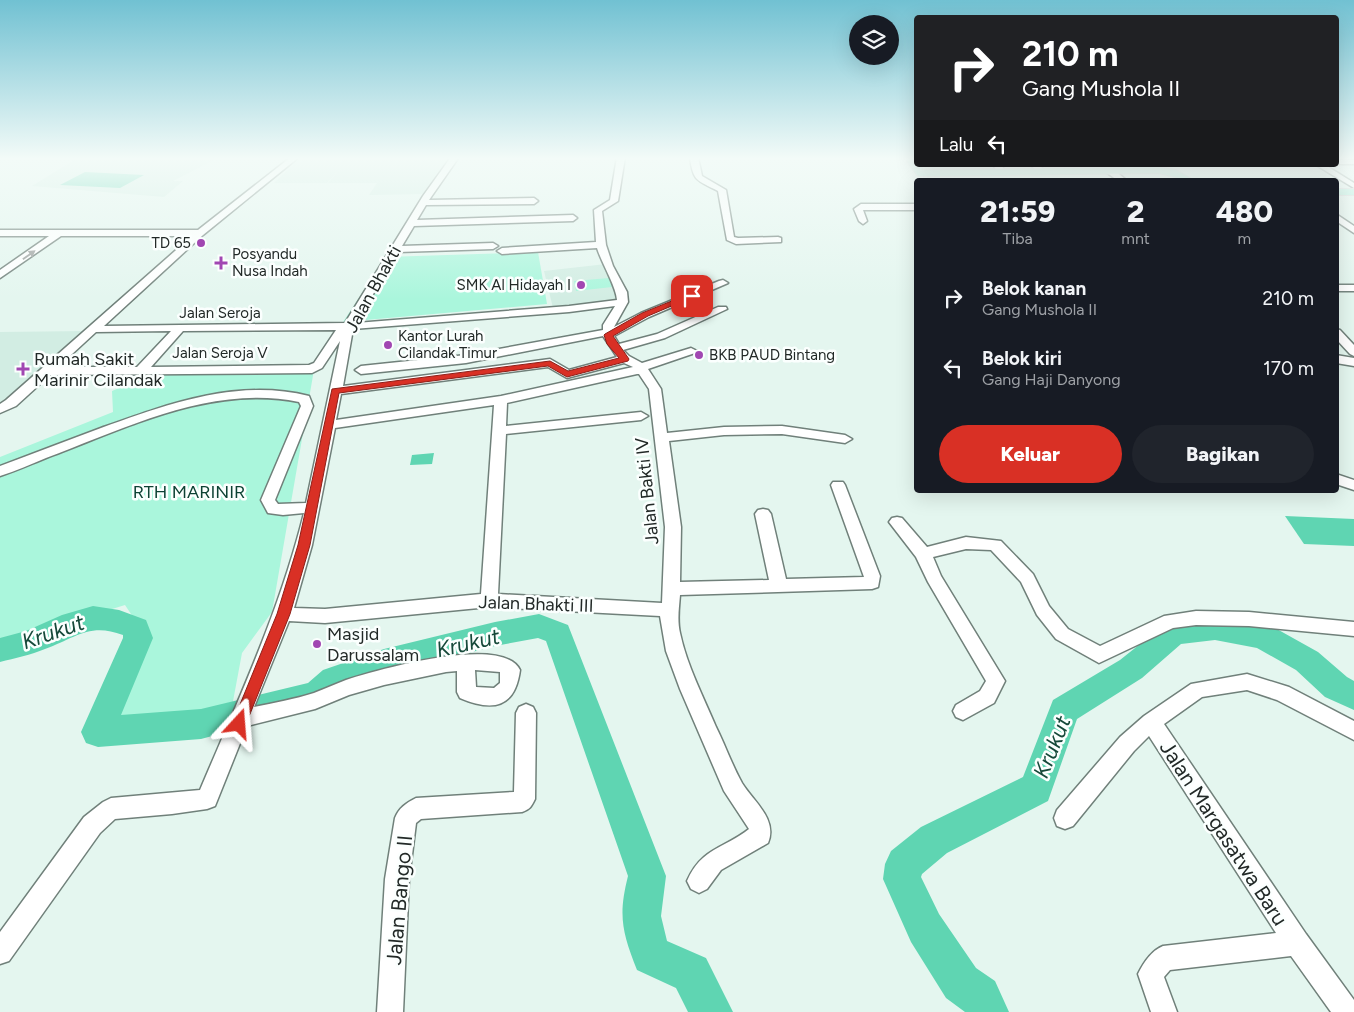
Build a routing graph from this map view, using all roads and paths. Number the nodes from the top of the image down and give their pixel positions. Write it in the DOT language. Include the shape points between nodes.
graph roads {
  1 [pos="236,204"];
  2 [pos="422,204"];
  3 [pos="608,204"];
  4 [pos="724,204"];
  5 [pos="914,208"];
  6 [pos="573,218"];
  7 [pos="1339,218"];
  8 [pos="1339,219"];
  9 [pos="863,220"];
  10 [pos="1354,220"];
  11 [pos="410,223"];
  12 [pos="1354,230"];
  13 [pos="0,233"];
  14 [pos="60,233"];
  15 [pos="200,233"];
  16 [pos="778,240"];
  17 [pos="601,245"];
  18 [pos="395,248"];
  19 [pos="0,275"];
  20 [pos="722,284"];
  21 [pos="1339,288"];
  22 [pos="1354,288"];
  23 [pos="623,302"];
  24 [pos="722,309"];
  25 [pos="345,327"];
  26 [pos="93,328"];
  27 [pos="180,328"];
  28 [pos="608,334"];
  29 [pos="1339,335"];
  30 [pos="616,348"];
  31 [pos="691,351"];
  32 [pos="1354,352"];
  33 [pos="625,359"];
  34 [pos="1339,360"];
  35 [pos="1354,362"];
  36 [pos="642,369"];
  37 [pos="140,370"];
  38 [pos="361,370"];
  39 [pos="46,371"];
  40 [pos="335,391"];
  41 [pos="501,400"];
  42 [pos="0,409"];
  43 [pos="642,416"];
  44 [pos="329,425"];
  45 [pos="499,431"];
  46 [pos="661,438"];
  47 [pos="845,438"];
  48 [pos="0,471"];
  49 [pos="1339,481"];
  50 [pos="838,485"];
  51 [pos="1354,485"];
  52 [pos="312,506"];
  53 [pos="763,514"];
  54 [pos="897,522"];
  55 [pos="923,554"];
  56 [pos="779,586"];
  57 [pos="671,589"];
  58 [pos="489,600"];
  59 [pos="668,610"];
  60 [pos="283,614"];
  61 [pos="1354,629"];
  62 [pos="466,664"];
  63 [pos="963,711"];
  64 [pos="526,713"];
  65 [pos="240,720"];
  66 [pos="1151,722"];
  67 [pos="1354,731"];
  68 [pos="1065,818"];
  69 [pos="699,881"];
  70 [pos="1297,943"];
  71 [pos="0,952"];
  72 [pos="390,1012"];
  73 [pos="1164,1012"];
  74 [pos="1347,1012"];
  1 -- 15 [label="street"];
  2 -- 11 [label="street, Jalan Bhakti"];
  3 -- 17 [label="street" via="598,210"];
  4 -- 16 [label="street" via="730,238 736,241"];
  5 -- 9 [label="street" via="861,207 858,209"];
  6 -- 11 [label="street"];
  7 -- 10 [label="street"];
  8 -- 12 [label="street"];
  11 -- 18 [label="street, Jalan Bhakti"];
  13 -- 14 [label="street"];
  14 -- 15 [label="street"];
  19 -- 14 [label="street, one-way"];
  15 -- 26 [label="street"];
  17 -- 18 [label="street"];
  17 -- 23 [label="street" via="622,292"];
  18 -- 25 [label="street, Jalan Bhakti"];
  20 -- 28 [label="street" via="645,314"];
  21 -- 22 [label="street"];
  23 -- 25 [label="street, Jalan Seroja"];
  23 -- 28 [label="street" via="609,325"];
  24 -- 30 [label="street" via="662,336"];
  25 -- 27 [label="street, Jalan Seroja"];
  25 -- 37 [label="street, Jalan Seroja V" via="312,369"];
  25 -- 40 [label="street, Jalan Bhakti"];
  26 -- 27 [label="street, Jalan Seroja"];
  26 -- 39 [label="street"];
  27 -- 37 [label="street"];
  28 -- 30 [label="street"];
  28 -- 38 [label="street" via="466,359"];
  29 -- 32 [label="street"];
  30 -- 33 [label="street"];
  31 -- 36 [label="street"];
  33 -- 36 [label="street"];
  33 -- 40 [label="street" via="567,374 550,363"];
  34 -- 35 [label="street"];
  36 -- 41 [label="street"];
  36 -- 46 [label="street, Jalan Bakti IV" via="655,389"];
  37 -- 39 [label="street, Jalan Seroja V"];
  39 -- 42 [label="street"];
  40 -- 44 [label="street, Jalan Bhakti"];
  41 -- 44 [label="street"];
  41 -- 45 [label="street"];
  43 -- 45 [label="street"];
  44 -- 52 [label="street, Jalan Bhakti"];
  45 -- 58 [label="street"];
  46 -- 47 [label="street" via="724,431 782,430"];
  46 -- 57 [label="street, Jalan Bakti IV" via="673,527"];
  48 -- 52 [label="street" via="162,410 202,400 286,394 305,399 307,406 268,500 277,510"];
  49 -- 51 [label="street"];
  50 -- 56 [label="street" via="872,583"];
  52 -- 60 [label="street, Jalan Bhakti"];
  53 -- 56 [label="street"];
  54 -- 55 [label="street"];
  55 -- 61 [label="street" via="966,543 995,545 1027,578 1043,610 1062,634 1099,655 1170,621 1196,618 1249,618"];
  55 -- 63 [label="street" via="996,681 988,697"];
  56 -- 57 [label="street"];
  57 -- 59 [label="street, Jalan Bakti IV"];
  58 -- 59 [label="street, Jalan Bhakti III"];
  58 -- 60 [label="street, Jalan Bhakti III" via="325,616"];
  59 -- 69 [label="street, Jalan Bakti IV" via="682,669 735,790 761,826 760,835 713,862"];
  60 -- 65 [label="street, Jalan Bhakti"];
  62 -- 65 [label="street" via="397,675"];
  64 -- 72 [label="street, Jalan Bango II" via="522,802 416,809 406,818 397,878"];
  65 -- 71 [label="street, Jalan Bhakti" via="207,799 110,809 92,825"];
  66 -- 67 [label="street, Jalan Margasatwa Baru" via="1198,690 1247,682 1282,693"];
  66 -- 68 [label="street, Jalan Margasatwa Baru" via="1127,744"];
  66 -- 70 [label="street, Jalan Margasatwa Baru"];
  70 -- 73 [label="street, Jalan Margasatwa Baru" via="1163,958 1151,974"];
  70 -- 74 [label="street, Jalan Margasatwa Baru"];
}
